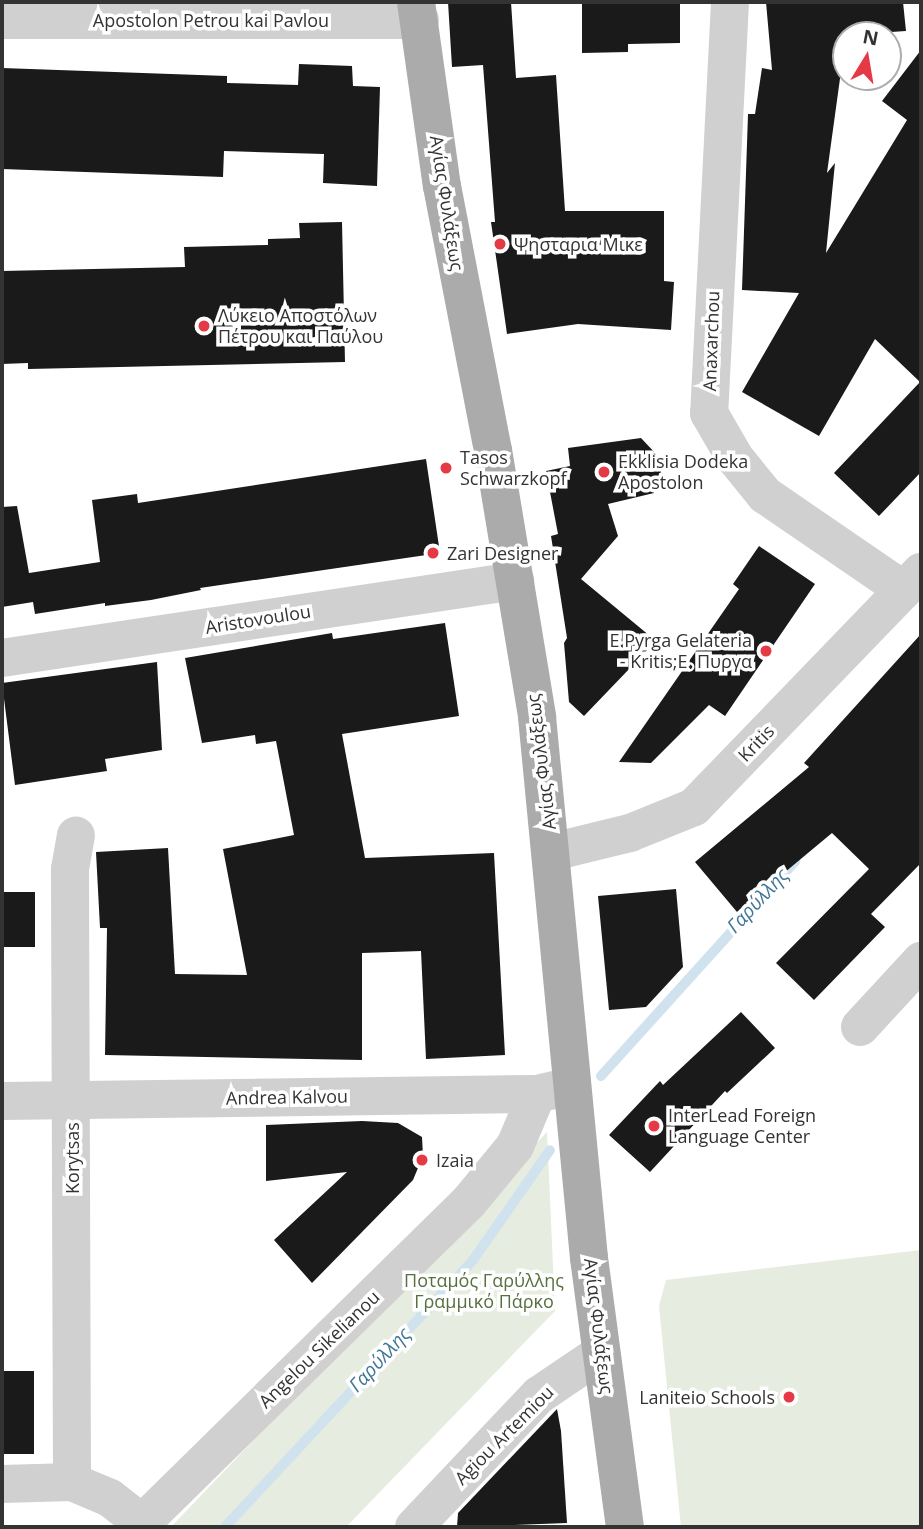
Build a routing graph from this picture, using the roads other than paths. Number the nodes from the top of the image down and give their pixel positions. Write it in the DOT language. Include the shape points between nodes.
graph roads {
  1 [pos="730,2"];
  2 [pos="62,11"];
  3 [pos="418,11"];
  4 [pos="2,20"];
  5 [pos="514,581"];
  6 [pos="913,581"];
  7 [pos="2,658"];
  8 [pos="76,836"];
  9 [pos="552,852"];
  10 [pos="921,961"];
  11 [pos="859,1027"];
  12 [pos="554,1090"];
  13 [pos="72,1099"];
  14 [pos="2,1101"];
  15 [pos="601,1353"];
  16 [pos="72,1482"];
  17 [pos="2,1484"];
  18 [pos="140,1525"];
  19 [pos="414,1527"];
  20 [pos="625,1527"];
  1 -- 6 [label="street, Anaxarchou" via="709,413 735,458 765,495"];
  2 -- 3 [label="street, Apostolon Petrou kai Pavlou"];
  2 -- 4 [label="street, Apostolon Petrou kai Pavlou"];
  3 -- 5 [label="main road, Αγίας Φυλάξεως" via="442,186"];
  5 -- 7 [label="street, Aristovoulou"];
  5 -- 9 [label="main road, Αγίας Φυλάξεως" via="537,716"];
  6 -- 9 [label="street, Kritis" via="694,807 630,833"];
  8 -- 13 [label="street, Korytsas" via="70,869"];
  9 -- 12 [label="main road, Αγίας Φυλάξεως"];
  10 -- 11 [label="street"];
  12 -- 13 [label="street, Andrea Kalvou"];
  12 -- 15 [label="main road, Αγίας Φυλάξεως"];
  12 -- 18 [label="street, Angelou Sikelianou" via="468,1203"];
  13 -- 14 [label="street, Andrea Kalvou"];
  13 -- 16 [label="street, Korytsas"];
  15 -- 19 [label="street, Agiou Artemiou" via="539,1395"];
  15 -- 20 [label="main road, Αγίας Φυλάξεως"];
  16 -- 17 [label="street"];
  16 -- 18 [label="street" via="110,1498"];
}
